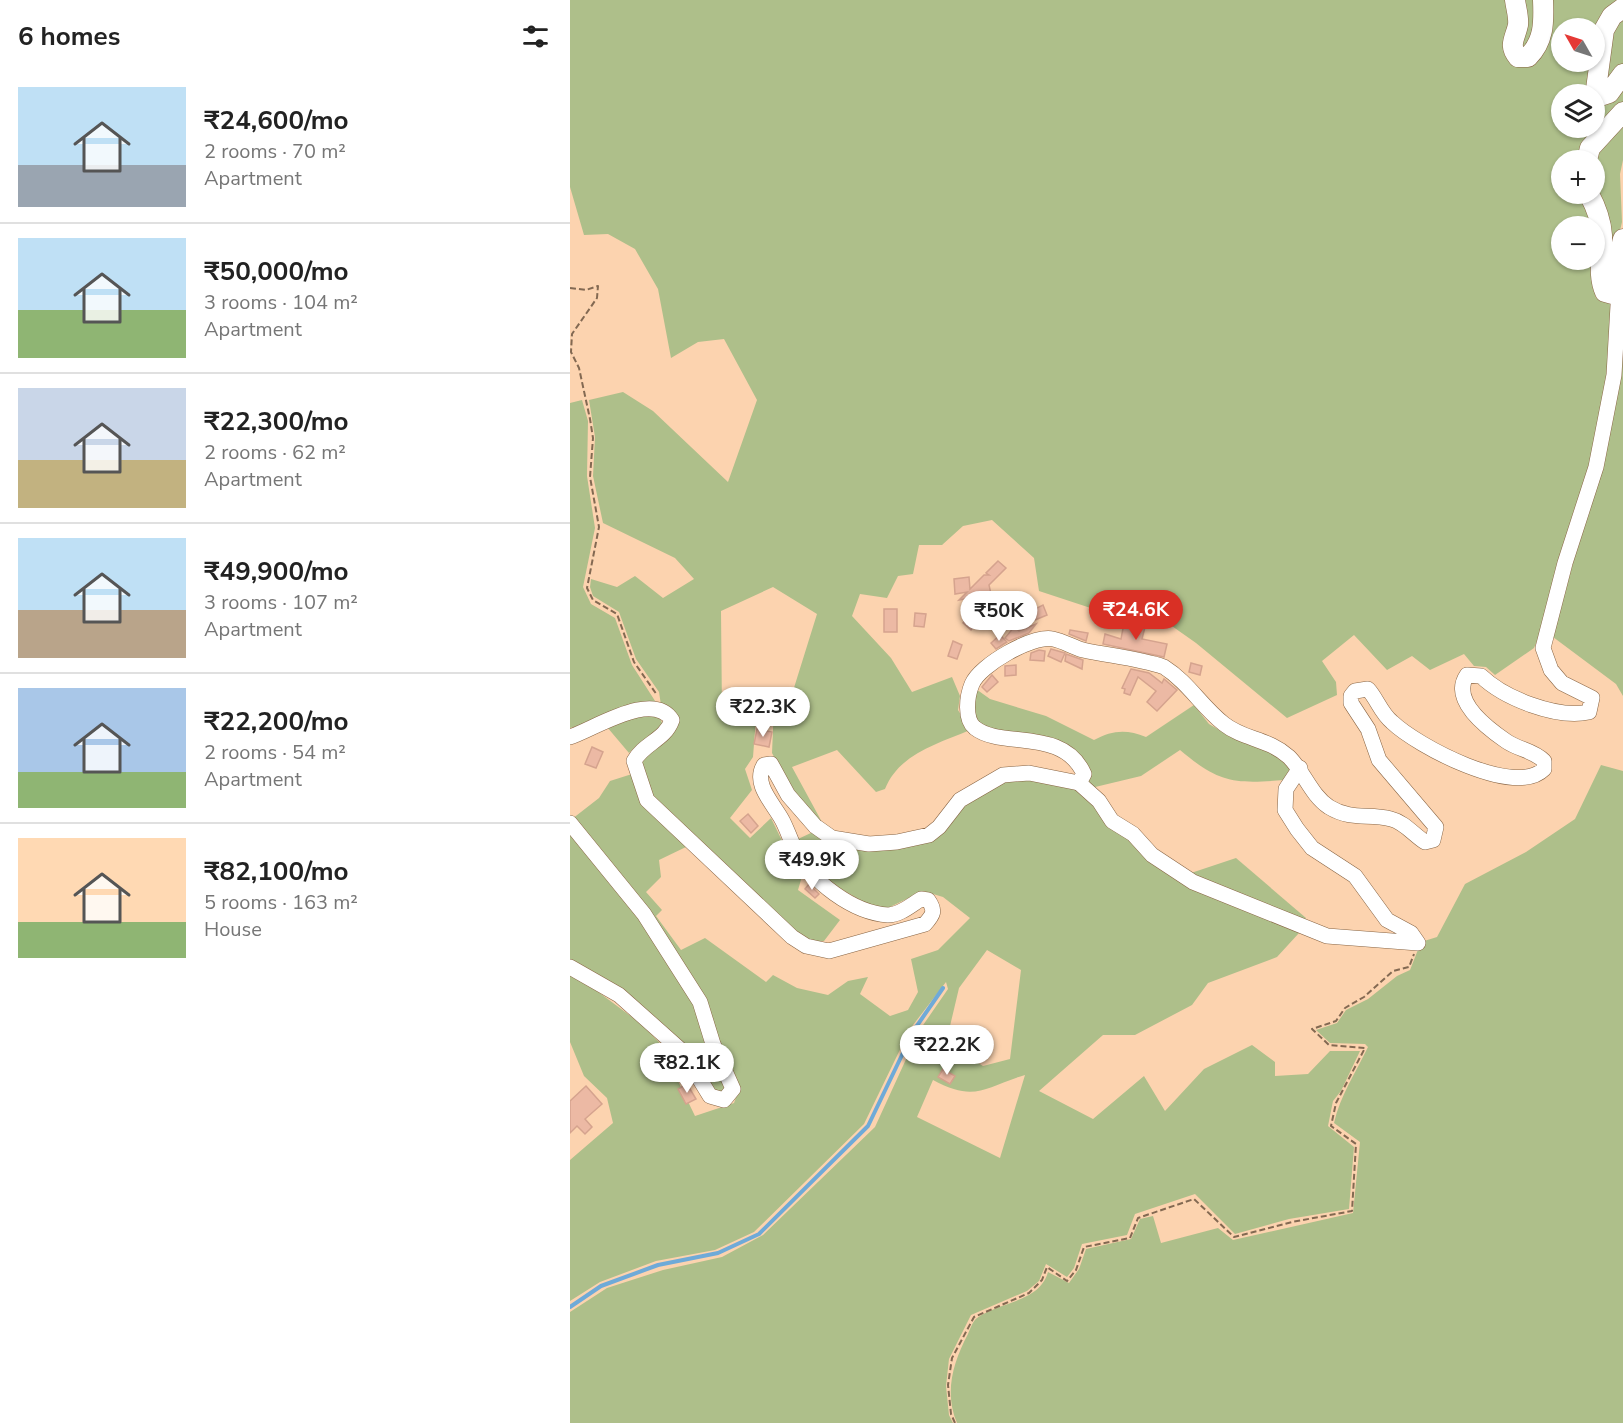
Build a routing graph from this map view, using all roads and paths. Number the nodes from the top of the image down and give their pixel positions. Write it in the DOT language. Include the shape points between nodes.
graph roads {
  1 [pos="1515,0"];
  2 [pos="1543,0"];
  3 [pos="1623,8"];
  4 [pos="1623,74"];
  5 [pos="1623,112"];
  6 [pos="1590,150"];
  7 [pos="1594,204"];
  8 [pos="1623,239"];
  9 [pos="570,288"];
  10 [pos="1619,288"];
  11 [pos="662,710"];
  12 [pos="570,737"];
  13 [pos="1300,768"];
  14 [pos="1078,783"];
  15 [pos="570,823"];
  16 [pos="1418,943"];
  17 [pos="570,967"];
  18 [pos="955,1423"];
  1 -- 2 [label="main road" via="1518,23 1513,51 1518,57 1528,57 1540,42"];
  3 -- 4 [label="main road" via="1612,16 1604,30 1596,89 1600,96 1609,93"];
  5 -- 6 [label="main road"];
  7 -- 10 [label="main road" via="1602,235 1600,281 1605,292 1612,294"];
  8 -- 10 [label="main road" via="1618,261"];
  9 -- 11 [label="path" via="586,290 598,286 597,298 572,334 571,352 579,368 593,438 590,477 599,527 587,588 593,600 617,614 634,662 657,695"];
  10 -- 13 [label="street" via="1614,375 1596,467 1543,648 1551,670 1562,682 1592,698 1589,712 1538,707 1494,689 1481,676 1467,675 1461,689 1468,706 1506,741 1544,761 1544,769 1538,774 1513,778 1468,766 1424,744 1390,721 1368,688 1355,692 1351,703 1368,729 1379,760 1436,827 1433,840 1425,842 1394,819 1354,818 1328,806"];
  11 -- 12 [label="street" via="655,707 627,712"];
  11 -- 14 [label="street" via="672,720 669,729 639,752 634,761 646,800 792,937 819,951 926,924 933,915 933,907 928,900 921,899 904,911 889,915 864,908 824,885 796,851 788,829 760,783 759,773 764,765 771,764 788,795 815,826 832,837 869,844 929,835 960,800 1003,775 1029,774"];
  13 -- 14 [label="street" via="1275,746 1224,724 1164,667 1052,639 1040,640 992,662 972,684 969,720 975,728 992,735 1053,746 1080,765 1084,774"];
  13 -- 16 [label="street" via="1286,789 1285,810 1297,830 1312,848 1355,876 1387,920 1411,933"];
  14 -- 16 [label="street" via="1099,801 1112,821 1133,834 1152,855 1193,882 1327,936"];
  15 -- 17 [label="street" via="644,914 700,1002 733,1089 729,1096 724,1100 710,1096 682,1052 619,995"];
  16 -- 18 [label="path" via="1409,967 1393,972 1365,997 1344,1008 1336,1021 1311,1029 1329,1045 1365,1048 1336,1103 1331,1126 1356,1144 1352,1211 1234,1237 1194,1198 1138,1218 1130,1238 1084,1247 1076,1270 1067,1281 1047,1267 1042,1280 1029,1293 974,1317 952,1359 948,1385"];
}
